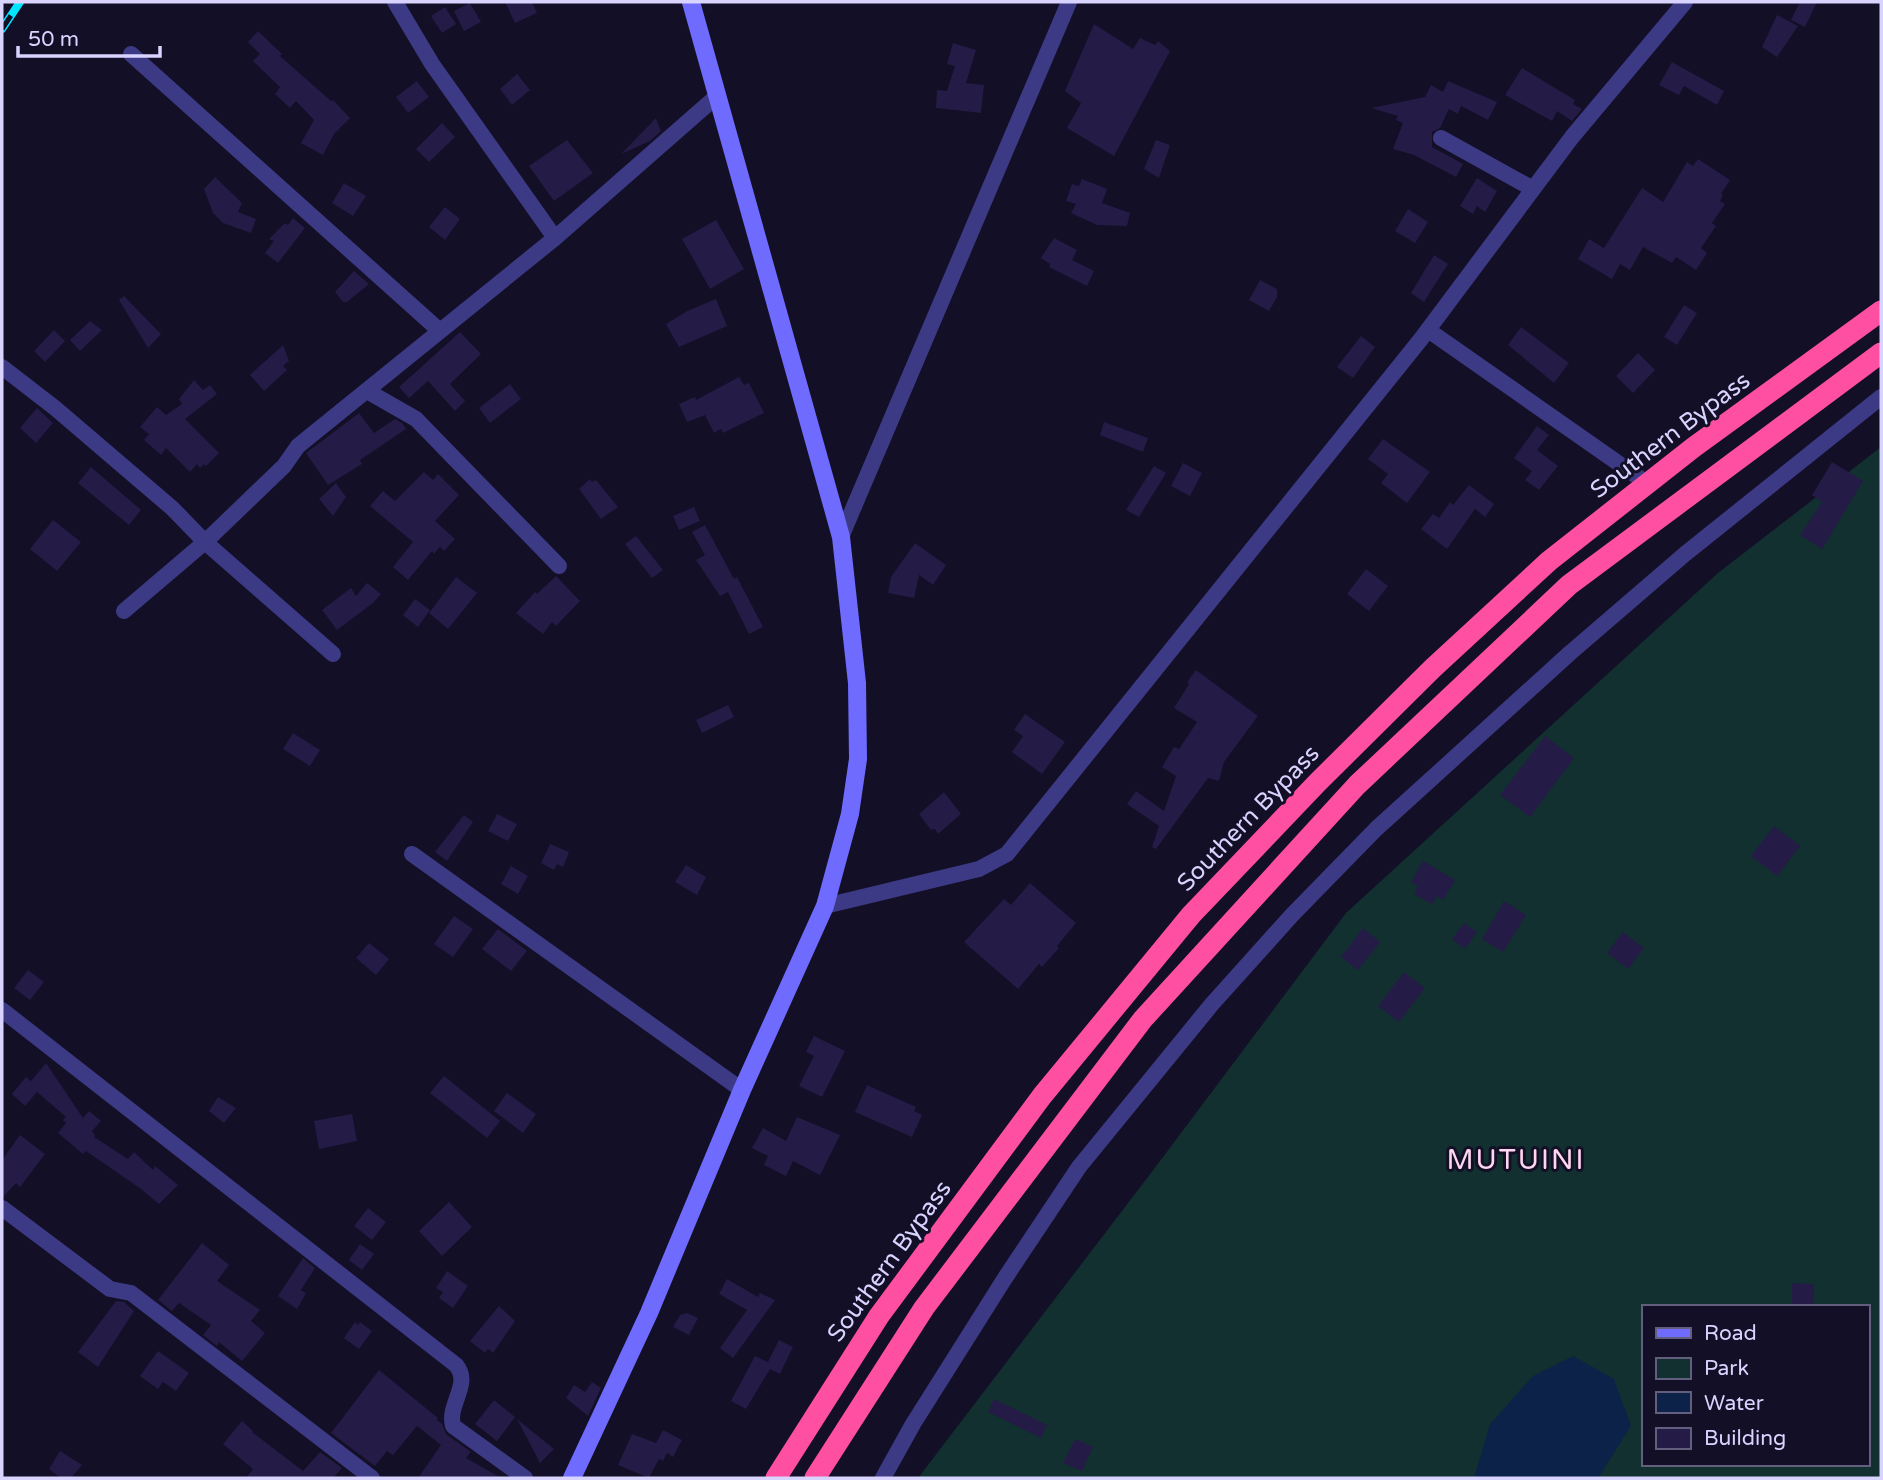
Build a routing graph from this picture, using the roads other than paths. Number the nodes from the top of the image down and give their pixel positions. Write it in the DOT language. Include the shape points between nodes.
graph roads {
  1 [pos="395,2"];
  2 [pos="691,2"];
  3 [pos="1069,2"];
  4 [pos="1685,2"];
  5 [pos="131,54"];
  6 [pos="717,96"];
  7 [pos="1441,138"];
  8 [pos="1533,189"];
  9 [pos="555,238"];
  10 [pos="1881,311"];
  11 [pos="1428,330"];
  12 [pos="440,331"];
  13 [pos="1881,353"];
  14 [pos="2,367"];
  15 [pos="367,391"];
  16 [pos="1881,397"];
  17 [pos="1648,484"];
  18 [pos="841,537"];
  19 [pos="205,542"];
  20 [pos="559,566"];
  21 [pos="124,611"];
  22 [pos="333,654"];
  23 [pos="412,854"];
  24 [pos="825,906"];
  25 [pos="2,1010"];
  26 [pos="742,1090"];
  27 [pos="2,1208"];
  28 [pos="372,1478"];
  29 [pos="525,1478"];
  30 [pos="572,1478"];
  31 [pos="776,1478"];
  32 [pos="815,1478"];
  33 [pos="883,1478"];
  1 -- 9 [label="street" via="432,64"];
  2 -- 6 [label="main road"];
  3 -- 18 [label="street"];
  4 -- 8 [label="street"];
  5 -- 12 [label="street"];
  6 -- 9 [label="street"];
  6 -- 18 [label="main road"];
  7 -- 8 [label="street"];
  8 -- 11 [label="street"];
  9 -- 12 [label="street"];
  10 -- 17 [label="highway, Southern Bypass"];
  11 -- 17 [label="street"];
  11 -- 24 [label="street" via="1007,854 979,869"];
  12 -- 15 [label="street"];
  13 -- 32 [label="highway" via="1569,585 1357,785 1143,1019 924,1308"];
  14 -- 19 [label="street" via="172,508"];
  15 -- 19 [label="street" via="298,446 284,466"];
  15 -- 20 [label="street" via="416,419"];
  16 -- 33 [label="street" via="1570,653 1376,829 1292,915 1212,1004 1079,1167"];
  17 -- 31 [label="highway, Southern Bypass" via="1549,561 1433,668 1191,915 1042,1096 887,1305"];
  18 -- 24 [label="main road" via="857,683 858,759 850,814"];
  19 -- 21 [label="street"];
  19 -- 22 [label="street"];
  23 -- 26 [label="street"];
  24 -- 26 [label="main road"];
  25 -- 29 [label="street" via="456,1365 463,1380 452,1413 453,1426"];
  26 -- 30 [label="main road" via="649,1313"];
  27 -- 28 [label="street" via="110,1289 131,1293"];
}
